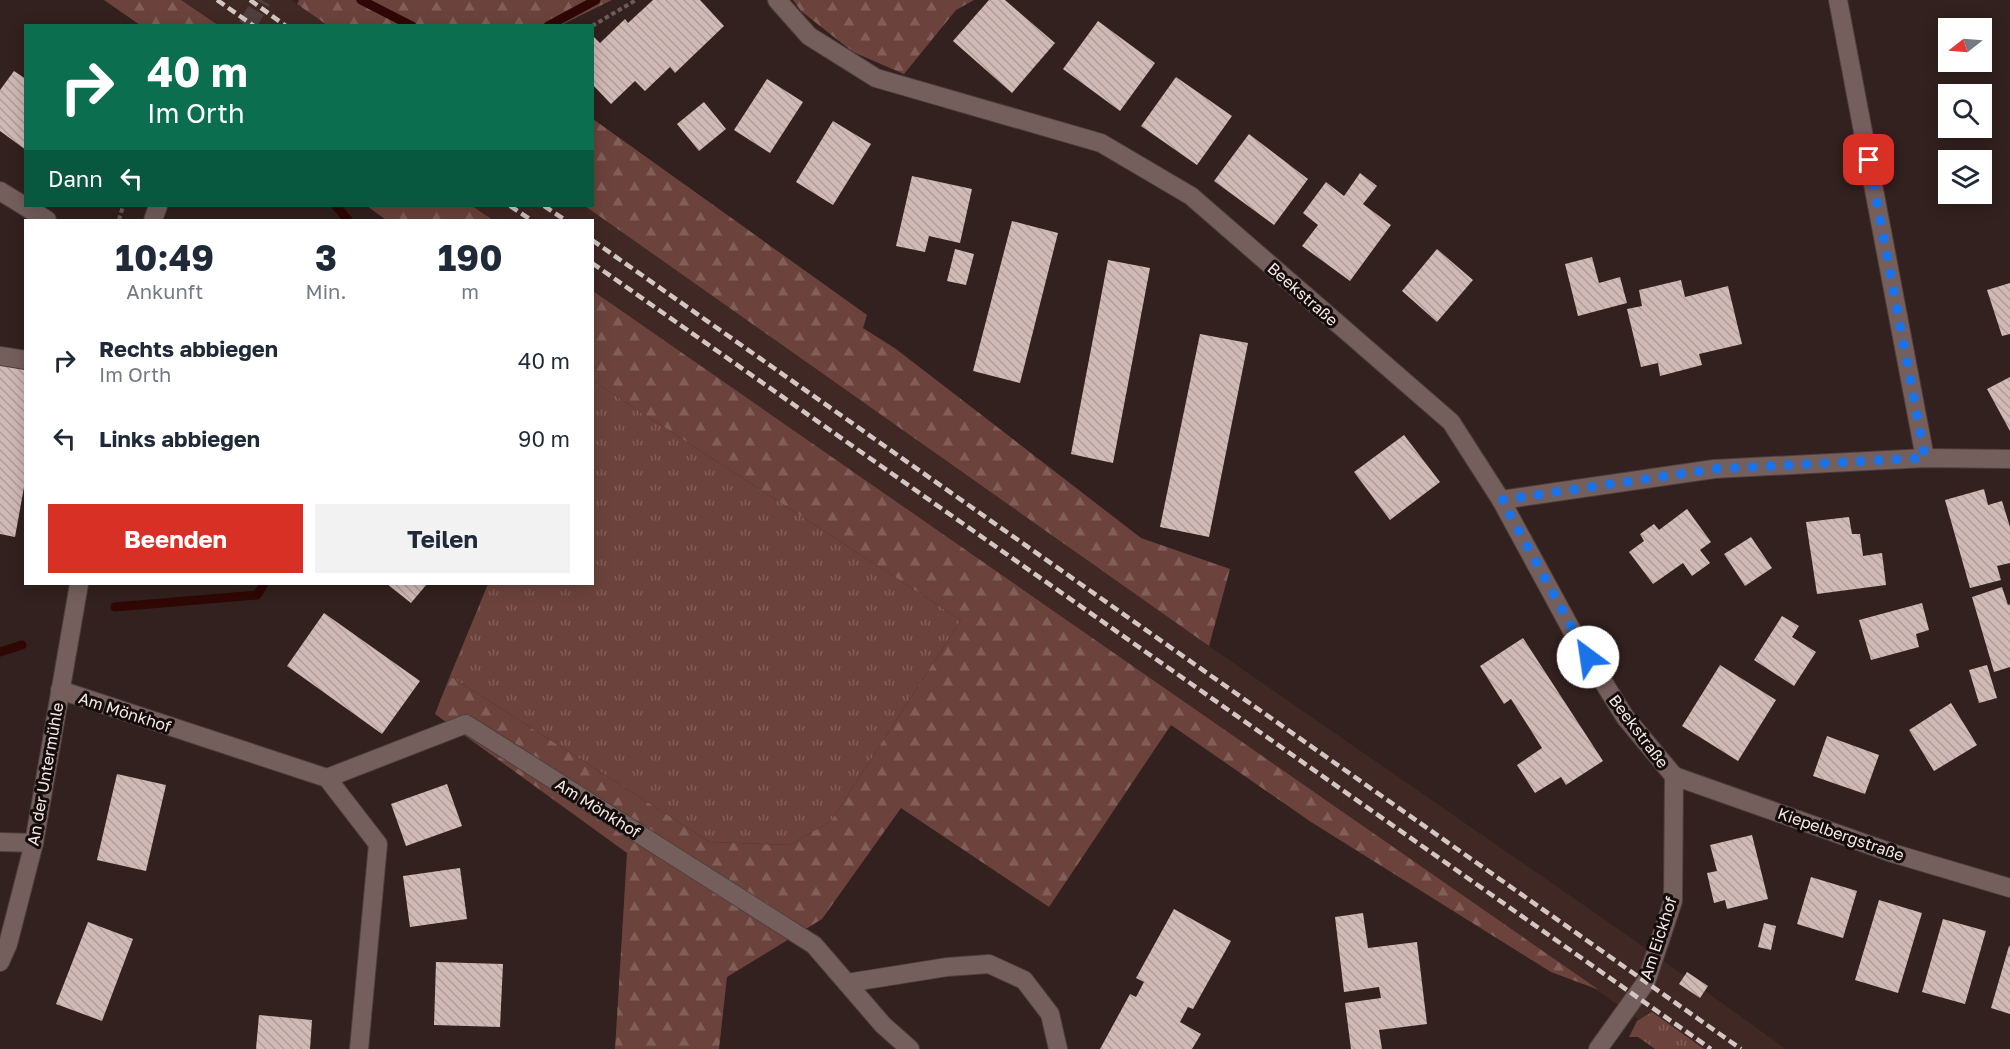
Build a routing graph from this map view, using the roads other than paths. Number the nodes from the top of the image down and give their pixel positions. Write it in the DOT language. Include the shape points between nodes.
graph roads {
  1 [pos="777,0"];
  2 [pos="1838,0"];
  3 [pos="0,191"];
  4 [pos="24,206"];
  5 [pos="26,207"];
  6 [pos="45,219"];
  7 [pos="0,356"];
  8 [pos="24,360"];
  9 [pos="1925,458"];
  10 [pos="2010,459"];
  11 [pos="1502,500"];
  12 [pos="79,585"];
  13 [pos="60,690"];
  14 [pos="1674,776"];
  15 [pos="327,778"];
  16 [pos="0,842"];
  17 [pos="34,843"];
  18 [pos="2010,888"];
  19 [pos="0,962"];
  20 [pos="846,983"];
  21 [pos="359,1049"];
  22 [pos="910,1049"];
  23 [pos="1058,1049"];
  24 [pos="1598,1049"];
  1 -- 11 [label="street, Beekstraße" via="809,36 876,78 1101,144 1191,196 1450,422"];
  2 -- 9 [label="street"];
  3 -- 4 [label="street"];
  5 -- 6 [label="street"];
  7 -- 8 [label="street"];
  9 -- 10 [label="street"];
  9 -- 11 [label="street" via="1714,469"];
  11 -- 14 [label="street, Beekstraße" via="1576,638 1625,717"];
  12 -- 13 [label="street, An der Untermühle"];
  13 -- 15 [label="street, Am Mönkhof"];
  13 -- 17 [label="street, An der Untermühle"];
  14 -- 18 [label="street, Kiepelbergstraße" via="1892,853"];
  14 -- 24 [label="street, Am Eickhof" via="1673,901 1646,982"];
  15 -- 20 [label="street, Am Mönkhof" via="466,724 814,945"];
  15 -- 21 [label="street" via="378,844"];
  16 -- 17 [label="street"];
  17 -- 19 [label="street, An der Untermühle"];
  20 -- 22 [label="street, Am Mönkhof"];
  20 -- 23 [label="street" via="989,964 1024,980 1050,1014"];
}
